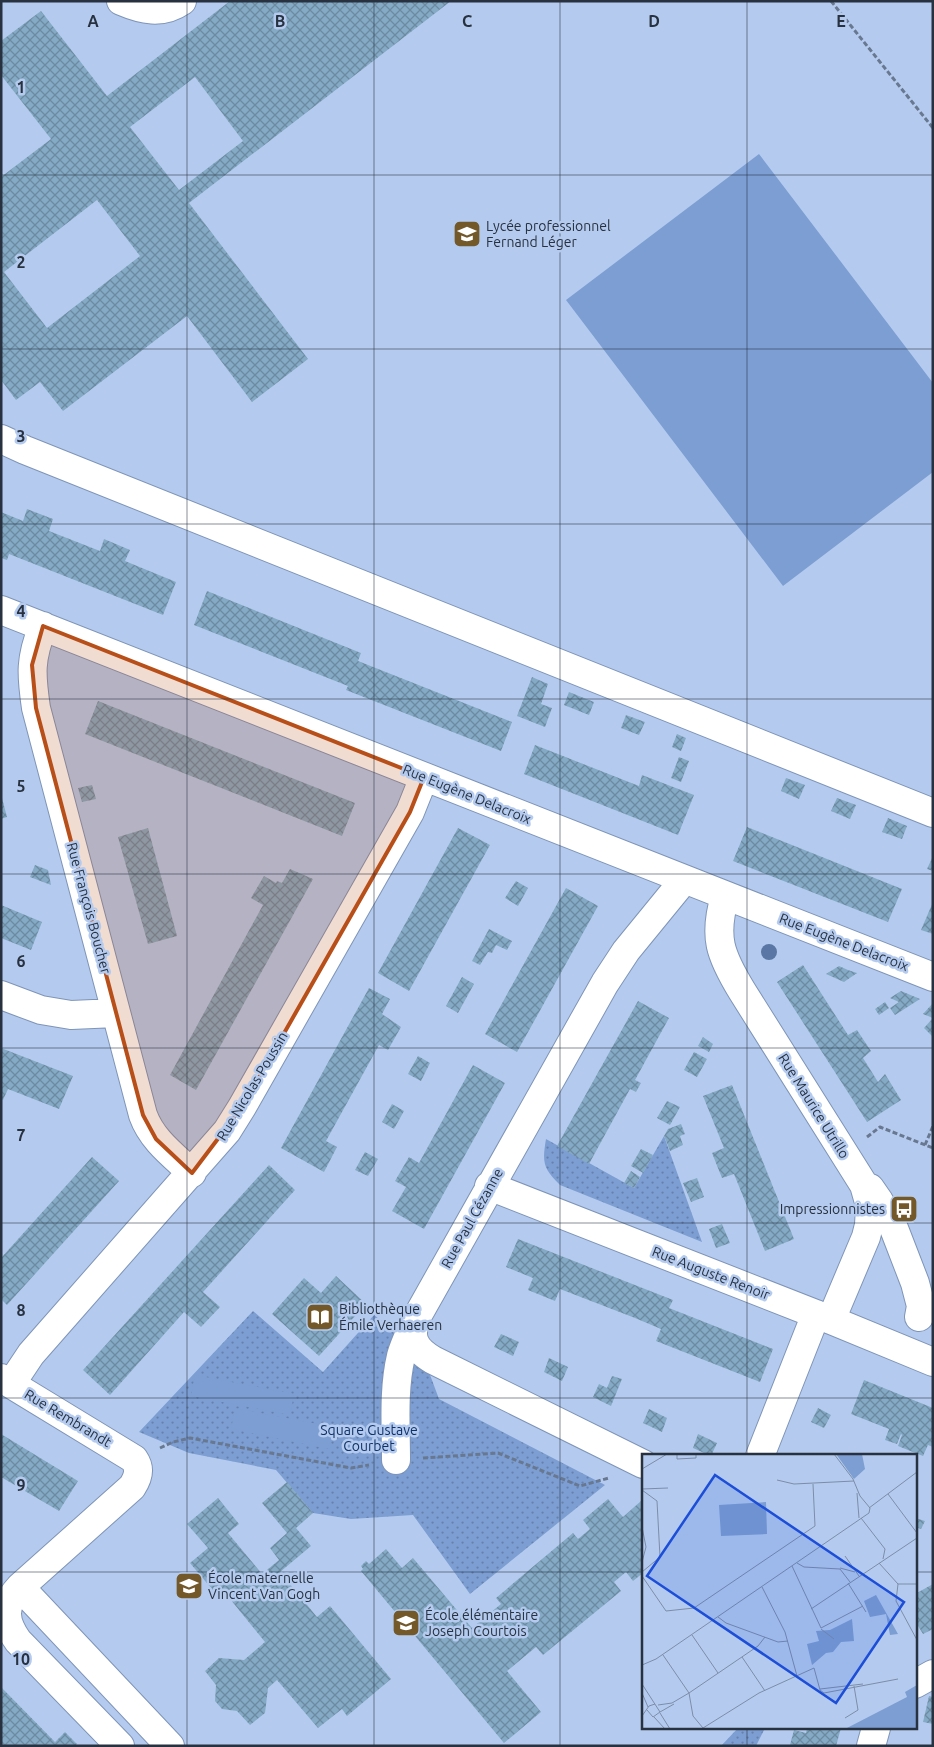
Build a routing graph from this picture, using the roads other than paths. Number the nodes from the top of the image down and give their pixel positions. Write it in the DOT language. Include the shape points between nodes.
graph roads {
  1 [pos="121,1"];
  2 [pos="182,1"];
  3 [pos="1,440"];
  4 [pos="1,610"];
  5 [pos="43,626"];
  6 [pos="424,777"];
  7 [pos="933,813"];
  8 [pos="684,880"];
  9 [pos="725,896"];
  10 [pos="933,977"];
  11 [pos="1,996"];
  12 [pos="116,1013"];
  13 [pos="848,1161"];
  14 [pos="192,1173"];
  15 [pos="489,1186"];
  16 [pos="933,1283"];
  17 [pos="824,1316"];
  18 [pos="919,1317"];
  19 [pos="414,1323"];
  20 [pos="905,1351"];
  21 [pos="933,1362"];
  22 [pos="6,1381"];
  23 [pos="761,1454"];
  24 [pos="396,1460"];
  25 [pos="642,1464"];
  26 [pos="20,1587"];
  27 [pos="933,1674"];
  28 [pos="916,1683"];
  29 [pos="875,1730"];
  30 [pos="120,1746"];
  31 [pos="170,1746"];
  32 [pos="871,1746"];
  1 -- 2 [label="street" via="146,10 164,10"];
  3 -- 7 [label="street"];
  4 -- 5 [label="street, Rue Eugène Delacroix"];
  5 -- 6 [label="street, Rue Eugène Delacroix"];
  5 -- 12 [label="street, Rue François Boucher" via="32,665 36,708"];
  6 -- 8 [label="street, Rue Eugène Delacroix"];
  6 -- 14 [label="street, Rue Nicolas Poussin" via="410,812 242,1107"];
  8 -- 9 [label="street, Rue Eugène Delacroix"];
  8 -- 15 [label="street, Rue Paul Cézanne" via="605,982"];
  9 -- 10 [label="street, Rue Eugène Delacroix"];
  9 -- 13 [label="street, Rue Maurice Utrillo" via="718,923 726,962"];
  11 -- 12 [label="street" via="71,1016"];
  12 -- 14 [label="street, Rue François Boucher" via="146,1124 156,1139"];
  13 -- 17 [label="street, Rue Maurice Utrillo" via="864,1185 870,1216 866,1237"];
  13 -- 18 [label="street" via="879,1201 892,1226 919,1296"];
  14 -- 22 [label="street, Rue Nicolas Poussin"];
  15 -- 17 [label="street, Rue Auguste Renoir"];
  15 -- 19 [label="street, Rue Paul Cézanne"];
  16 -- 18 [label="street"];
  17 -- 20 [label="street, Rue Auguste Renoir"];
  17 -- 23 [label="street, Rue Maurice Utrillo"];
  18 -- 20 [label="street"];
  19 -- 24 [label="street, Rue Paul Cézanne" via="398,1370"];
  19 -- 25 [label="street" via="417,1348 433,1360"];
  20 -- 21 [label="street, Rue Auguste Renoir"];
  22 -- 26 [label="street, Rue Rembrandt" via="138,1463 138,1475 132,1487"];
  26 -- 30 [label="street" via="7,1607 11,1631"];
  26 -- 31 [label="street"];
  27 -- 28 [label="street"];
  29 -- 32 [label="street"];
}
